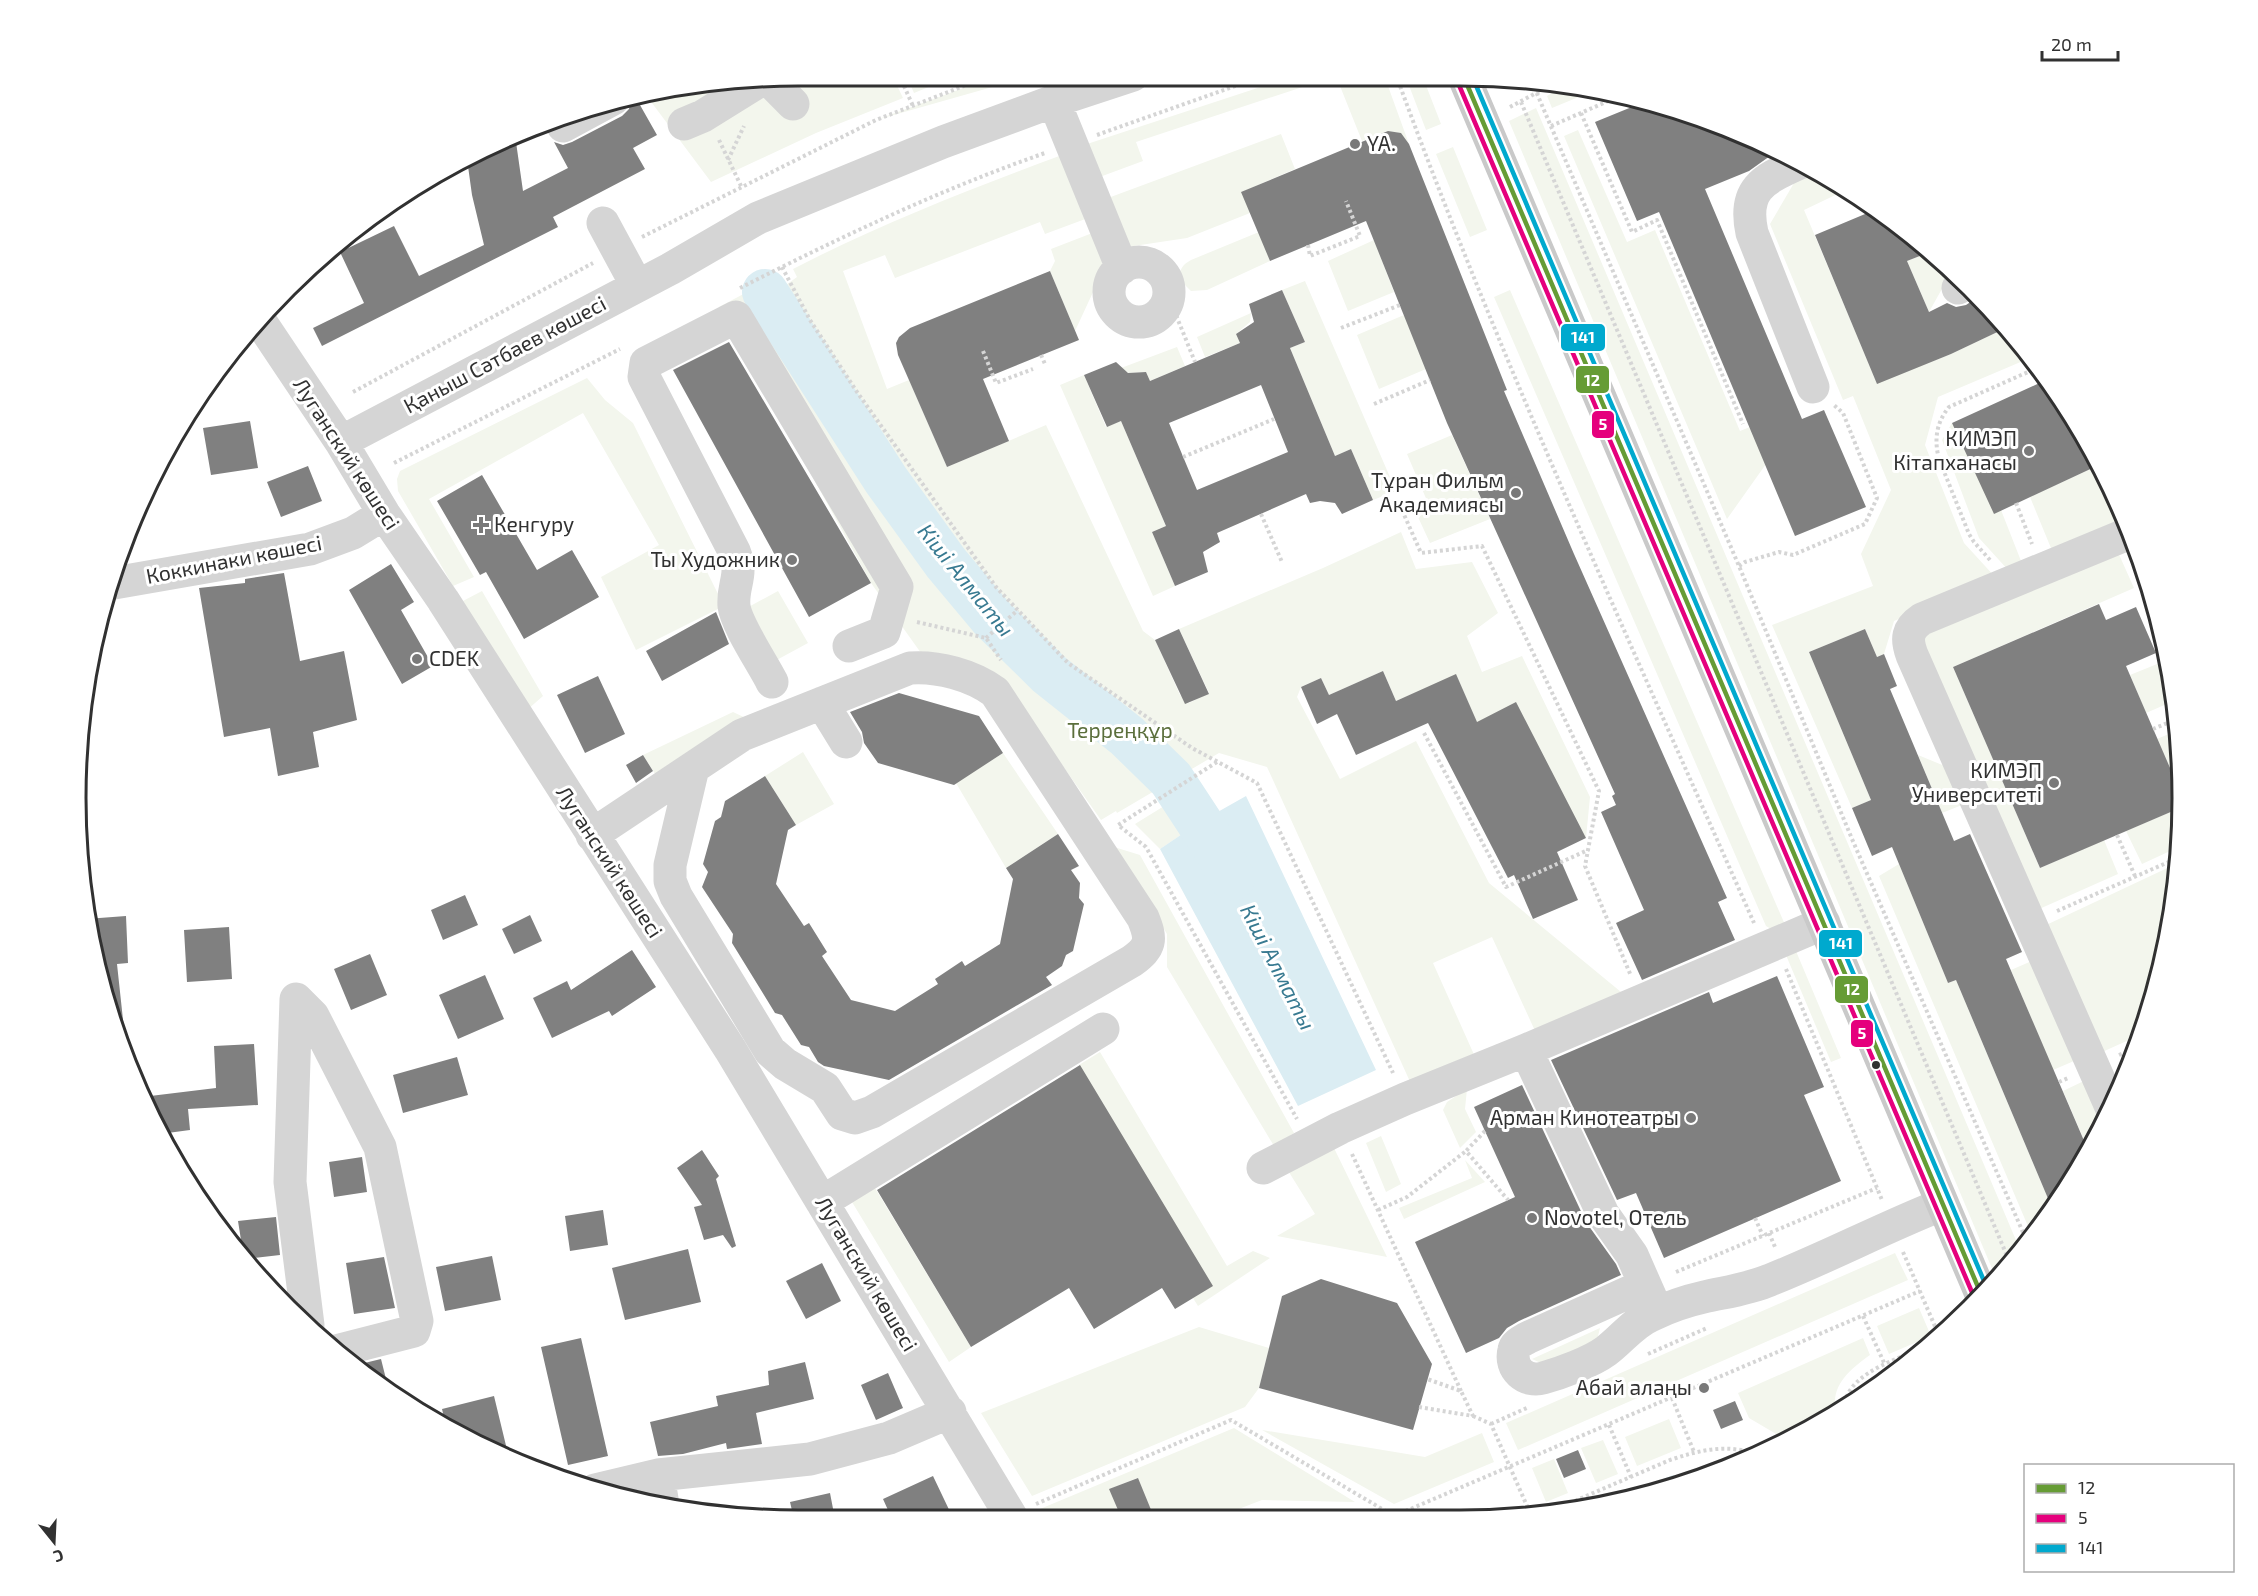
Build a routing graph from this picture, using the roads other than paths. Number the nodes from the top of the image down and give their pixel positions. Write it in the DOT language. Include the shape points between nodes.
graph roads {
  1 [pos="775,86"];
  2 [pos="1100,86"];
  3 [pos="1468,86"];
  4 [pos="749,87"];
  5 [pos="1054,101"];
  6 [pos="793,104"];
  7 [pos="567,124"];
  8 [pos="684,124"];
  9 [pos="563,126"];
  10 [pos="1791,167"];
  11 [pos="610,236"];
  12 [pos="1122,268"];
  13 [pos="637,286"];
  14 [pos="264,326"];
  15 [pos="1813,387"];
  16 [pos="341,442"];
  17 [pos="384,514"];
  18 [pos="2122,536"];
  19 [pos="119,582"];
  20 [pos="849,646"];
  21 [pos="772,682"];
  22 [pos="822,703"];
  23 [pos="846,742"];
  24 [pos="693,768"];
  25 [pos="592,835"];
  26 [pos="1824,923"];
  27 [pos="1103,1029"];
  28 [pos="1526,1050"];
  29 [pos="2106,1096"];
  30 [pos="1263,1168"];
  31 [pos="822,1202"];
  32 [pos="1941,1205"];
  33 [pos="1978,1287"];
  34 [pos="307,1314"];
  35 [pos="347,1349"];
  36 [pos="950,1412"];
  37 [pos="630,1490"];
  38 [pos="660,1490"];
  39 [pos="1007,1510"];
  1 -- 6 [label="street"];
  2 -- 5 [label="street, Қаныш Сәтбаев көшесі"];
  3 -- 26 [label="main road"];
  4 -- 8 [label="street"];
  5 -- 12 [label="street"];
  5 -- 13 [label="street, Қаныш Сәтбаев көшесі" via="850,181 763,230"];
  7 -- 9 [label="street"];
  10 -- 15 [label="street" via="1756,188 1749,216 1752,233"];
  11 -- 13 [label="street"];
  13 -- 16 [label="street, Қаныш Сәтбаев көшесі"];
  14 -- 16 [label="street, Луганский көшесі"];
  16 -- 17 [label="street, Луганский көшесі"];
  17 -- 19 [label="street, Коккинаки көшесі" via="353,533 310,549"];
  17 -- 25 [label="street, Луганский көшесі"];
  18 -- 29 [label="street" via="1922,619 1908,639"];
  20 -- 21 [label="street" via="884,632 897,587 736,317 646,363 644,377 739,562 734,607"];
  22 -- 23 [label="street"];
  22 -- 24 [label="street" via="742,735"];
  22 -- 24 [label="street" via="910,668 925,667 980,681 995,692 1143,918 1148,931 1148,945 1143,953 872,1112 855,1119 842,1114 825,1088 770,1051 676,896 670,881 670,865"];
  24 -- 25 [label="street"];
  25 -- 31 [label="street, Луганский көшесі" via="730,1049"];
  26 -- 28 [label="street"];
  26 -- 32 [label="main road"];
  27 -- 31 [label="street"];
  28 -- 30 [label="street" via="1340,1128"];
  28 -- 32 [label="street" via="1603,1214 1632,1255 1651,1299 1686,1301 1769,1281"];
  31 -- 36 [label="street, Луганский көшесі"];
  32 -- 33 [label="main road"];
  34 -- 35 [label="street" via="290,1182 296,999 313,1016 380,1147 417,1321 414,1331"];
  36 -- 38 [label="street" via="889,1438"];
  36 -- 39 [label="street, Луганский көшесі"];
  37 -- 38 [label="street"];
}
